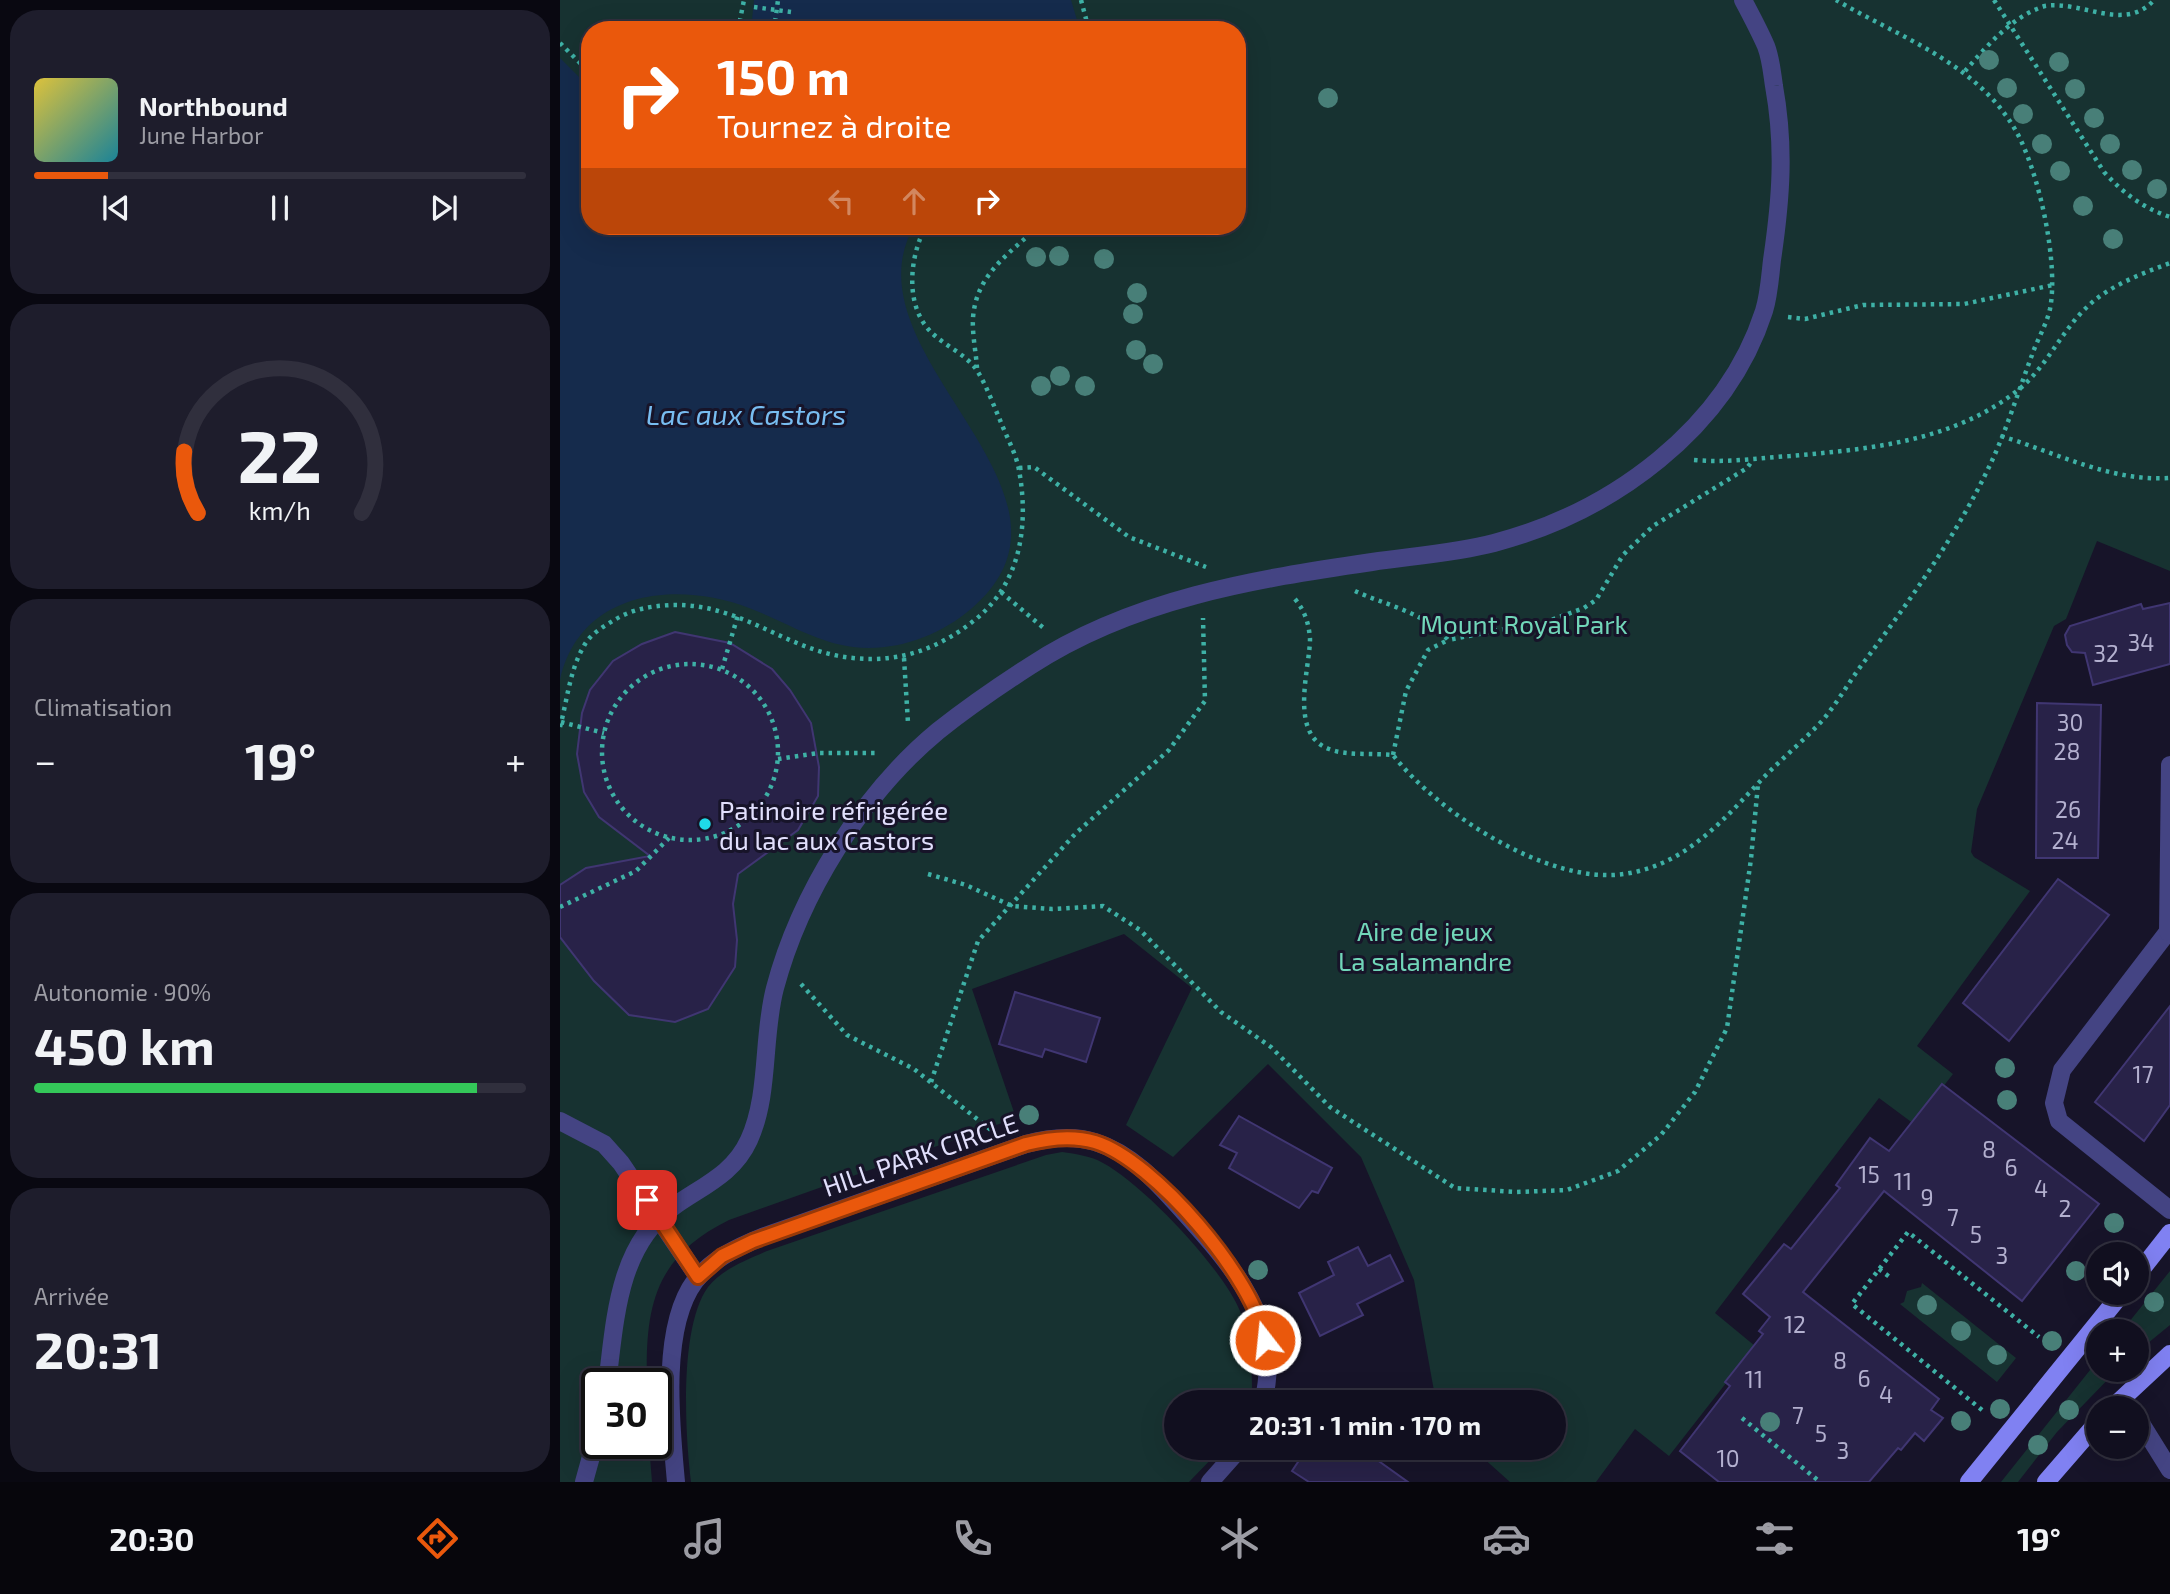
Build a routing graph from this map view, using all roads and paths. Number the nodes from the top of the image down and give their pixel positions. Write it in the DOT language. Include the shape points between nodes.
graph roads {
  1 [pos="744,0"];
  2 [pos="778,0"];
  3 [pos="1081,0"];
  4 [pos="1743,0"];
  5 [pos="1836,0"];
  6 [pos="1994,0"];
  7 [pos="2154,0"];
  8 [pos="754,7"];
  9 [pos="776,10"];
  10 [pos="791,12"];
  11 [pos="740,21"];
  12 [pos="775,21"];
  13 [pos="1087,21"];
  14 [pos="2010,26"];
  15 [pos="560,43"];
  16 [pos="581,64"];
  17 [pos="1965,71"];
  18 [pos="2170,217"];
  19 [pos="922,235"];
  20 [pos="1029,235"];
  21 [pos="2170,263"];
  22 [pos="2053,285"];
  23 [pos="1766,307"];
  24 [pos="977,369"];
  25 [pos="2018,390"];
  26 [pos="2001,436"];
  27 [pos="1670,452"];
  28 [pos="1753,460"];
  29 [pos="1019,468"];
  30 [pos="2170,478"];
  31 [pos="1327,568"];
  32 [pos="1278,576"];
  33 [pos="1233,585"];
  34 [pos="1001,592"];
  35 [pos="1202,593"];
  36 [pos="738,615"];
  37 [pos="1448,640"];
  38 [pos="1048,655"];
  39 [pos="904,658"];
  40 [pos="722,669"];
  41 [pos="561,724"];
  42 [pos="605,733"];
  43 [pos="910,745"];
  44 [pos="1393,755"];
  45 [pos="778,759"];
  46 [pos="2170,765"];
  47 [pos="1758,784"];
  48 [pos="669,838"];
  49 [pos="928,874"];
  50 [pos="1012,906"];
  51 [pos="560,907"];
  52 [pos="2169,931"];
  53 [pos="782,967"];
  54 [pos="931,1082"];
  55 [pos="560,1121"];
  56 [pos="1002,1153"];
  57 [pos="2170,1210"];
  58 [pos="660,1218"];
  59 [pos="2170,1233"];
  60 [pos="2149,1260"];
  61 [pos="1879,1269"];
  62 [pos="698,1277"];
  63 [pos="1891,1278"];
  64 [pos="2112,1305"];
  65 [pos="2039,1338"];
  66 [pos="2170,1354"];
  67 [pos="609,1368"];
  68 [pos="1264,1390"];
  69 [pos="2130,1396"];
  70 [pos="1982,1410"];
  71 [pos="1742,1418"];
  72 [pos="2086,1436"];
  73 [pos="2149,1436"];
  74 [pos="590,1459"];
  75 [pos="1229,1460"];
  76 [pos="2170,1469"];
  77 [pos="584,1482"];
  78 [pos="676,1482"];
  79 [pos="1210,1482"];
  80 [pos="1820,1482"];
  81 [pos="1969,1482"];
  82 [pos="2046,1482"];
  1 -- 11 [label="path"];
  2 -- 9 [label="path"];
  3 -- 13 [label="path"];
  4 -- 23 [label="street" via="1768,51 1783,134 1780,209"];
  5 -- 17 [label="path"];
  6 -- 14 [label="path"];
  7 -- 14 [label="path" via="2133,14 2116,15 2063,2 2043,6"];
  8 -- 9 [label="path"];
  9 -- 10 [label="path"];
  9 -- 12 [label="path"];
  14 -- 17 [label="path"];
  14 -- 18 [label="path" via="2104,172 2139,204"];
  15 -- 16 [label="path"];
  17 -- 22 [label="path" via="2000,107 2031,167"];
  19 -- 24 [label="path" via="912,276 919,313 928,330"];
  20 -- 24 [label="path" via="995,264 984,281 973,318"];
  21 -- 25 [label="path" via="2138,275 2092,303"];
  22 -- 23 [label="path" via="1964,304 1863,306 1805,319"];
  22 -- 25 [label="path" via="2046,323"];
  23 -- 27 [label="street" via="1745,358 1717,402"];
  24 -- 29 [label="path"];
  25 -- 26 [label="path"];
  25 -- 28 [label="path" via="1964,421 1910,441"];
  26 -- 30 [label="path" via="2126,477"];
  26 -- 47 [label="path" via="1988,470 1914,596 1822,720"];
  27 -- 28 [label="path" via="1690,460"];
  27 -- 31 [label="street" via="1595,501 1527,533 1471,548"];
  28 -- 37 [label="path" via="1653,526 1623,555 1596,600 1584,608 1551,620"];
  29 -- 33 [label="path" via="1034,467 1129,537 1219,572"];
  29 -- 34 [label="path" via="1020,549"];
  31 -- 32 [label="street"];
  31 -- 37 [label="path" via="1334,580 1426,621"];
  32 -- 33 [label="street"];
  32 -- 44 [label="path" via="1306,617 1310,639 1302,689 1318,741 1329,749"];
  33 -- 35 [label="street"];
  34 -- 38 [label="path" via="1046,627"];
  34 -- 39 [label="path" via="976,619 949,638"];
  35 -- 38 [label="street" via="1085,634"];
  35 -- 50 [label="path" via="1205,701 1169,750 1076,833"];
  36 -- 39 [label="path" via="826,652 850,658"];
  36 -- 40 [label="path"];
  36 -- 41 [label="path" via="685,605 649,606 604,626 586,642 575,662"];
  37 -- 44 [label="path" via="1428,650 1406,691"];
  38 -- 43 [label="street" via="940,730"];
  39 -- 43 [label="path"];
  40 -- 42 [label="path" via="667,666 641,678 621,697"];
  40 -- 45 [label="path" via="746,683 765,704 776,729"];
  41 -- 42 [label="path"];
  42 -- 48 [label="path" via="606,779 620,806 642,826"];
  43 -- 45 [label="path" via="877,754"];
  43 -- 53 [label="street" via="814,886"];
  44 -- 47 [label="path" via="1409,776 1483,831 1539,860 1595,874 1622,875 1647,869 1684,852 1716,829"];
  45 -- 48 [label="path" via="771,789 754,814 700,840"];
  46 -- 52 [label="street"];
  47 -- 50 [label="path" via="1727,1028 1695,1092 1661,1135 1618,1171 1567,1190 1455,1188 1330,1107 1271,1047 1221,1012 1140,930 1102,906"];
  48 -- 51 [label="path" via="636,871"];
  49 -- 50 [label="path"];
  50 -- 54 [label="path" via="978,941"];
  52 -- 57 [label="street" via="2062,1070 2054,1103 2059,1121"];
  53 -- 54 [label="path" via="847,1035"];
  53 -- 58 [label="street" via="766,1034 764,1074 752,1134 729,1169"];
  54 -- 56 [label="path" via="990,1128"];
  55 -- 58 [label="street" via="604,1144"];
  56 -- 62 [label="street, HILL PARK CIRCLE" via="753,1241 722,1256"];
  56 -- 68 [label="street, HILL PARK CIRCLE" via="1053,1138 1081,1139 1120,1153 1155,1180 1228,1261 1252,1298 1266,1350"];
  58 -- 62 [label="street"];
  58 -- 67 [label="street" via="629,1264"];
  59 -- 60 [label="main road"];
  61 -- 63 [label="path"];
  61 -- 65 [label="path" via="1908,1232"];
  61 -- 70 [label="path" via="1852,1304"];
  62 -- 78 [label="street, HILL PARK CIRCLE" via="681,1308 674,1347"];
  64 -- 81 [label="main road"];
  66 -- 69 [label="main road"];
  71 -- 80 [label="path"];
  72 -- 82 [label="main road"];
  73 -- 76 [label="street"];
  74 -- 77 [label="street"];
  75 -- 79 [label="street"];
}
